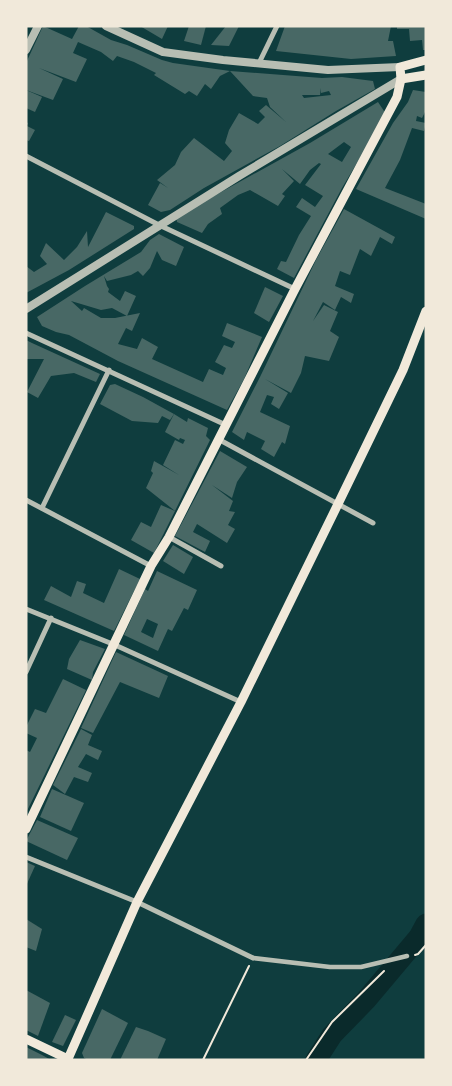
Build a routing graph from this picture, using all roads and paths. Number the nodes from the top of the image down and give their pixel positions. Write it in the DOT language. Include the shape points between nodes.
graph roads {
  1 [pos="38,26"];
  2 [pos="106,26"];
  3 [pos="277,26"];
  4 [pos="26,50"];
  5 [pos="426,60"];
  6 [pos="259,63"];
  7 [pos="400,67"];
  8 [pos="426,75"];
  9 [pos="401,79"];
  10 [pos="26,156"];
  11 [pos="160,226"];
  12 [pos="295,289"];
  13 [pos="26,309"];
  14 [pos="426,311"];
  15 [pos="26,333"];
  16 [pos="109,370"];
  17 [pos="226,425"];
  18 [pos="218,439"];
  19 [pos="26,500"];
  20 [pos="338,504"];
  21 [pos="42,508"];
  22 [pos="373,523"];
  23 [pos="169,537"];
  24 [pos="151,566"];
  25 [pos="221,566"];
  26 [pos="26,609"];
  27 [pos="51,618"];
  28 [pos="115,645"];
  29 [pos="26,672"];
  30 [pos="242,702"];
  31 [pos="26,829"];
  32 [pos="26,856"];
  33 [pos="137,902"];
  34 [pos="426,945"];
  35 [pos="408,956"];
  36 [pos="253,958"];
  37 [pos="397,959"];
  38 [pos="26,1039"];
  39 [pos="69,1059"];
  40 [pos="203,1060"];
  41 [pos="306,1060"];
  1 -- 4 [label="street"];
  2 -- 6 [label="street" via="163,52"];
  3 -- 6 [label="street"];
  5 -- 7 [label="main road"];
  6 -- 7 [label="street" via="328,70"];
  7 -- 9 [label="main road"];
  8 -- 9 [label="main road"];
  9 -- 11 [label="street"];
  9 -- 12 [label="main road" via="397,97"];
  10 -- 11 [label="street"];
  11 -- 12 [label="street"];
  11 -- 13 [label="street"];
  12 -- 17 [label="main road"];
  14 -- 20 [label="main road" via="403,370"];
  15 -- 16 [label="street"];
  16 -- 17 [label="street"];
  16 -- 21 [label="street"];
  17 -- 18 [label="main road"];
  18 -- 20 [label="street"];
  18 -- 23 [label="main road"];
  19 -- 21 [label="street"];
  20 -- 22 [label="street"];
  20 -- 30 [label="main road"];
  21 -- 24 [label="street"];
  23 -- 24 [label="main road"];
  23 -- 25 [label="street"];
  24 -- 28 [label="main road"];
  26 -- 27 [label="street"];
  27 -- 28 [label="street"];
  27 -- 29 [label="street"];
  28 -- 30 [label="street"];
  28 -- 31 [label="main road"];
  30 -- 33 [label="main road"];
  32 -- 33 [label="street"];
  33 -- 36 [label="street"];
  33 -- 39 [label="main road"];
  34 -- 35 [label="path" via="418,954"];
  35 -- 37 [label="street"];
  36 -- 37 [label="street" via="338,967 361,967"];
  36 -- 40 [label="path"];
  37 -- 41 [label="path" via="332,1022"];
  38 -- 39 [label="main road"];
}
